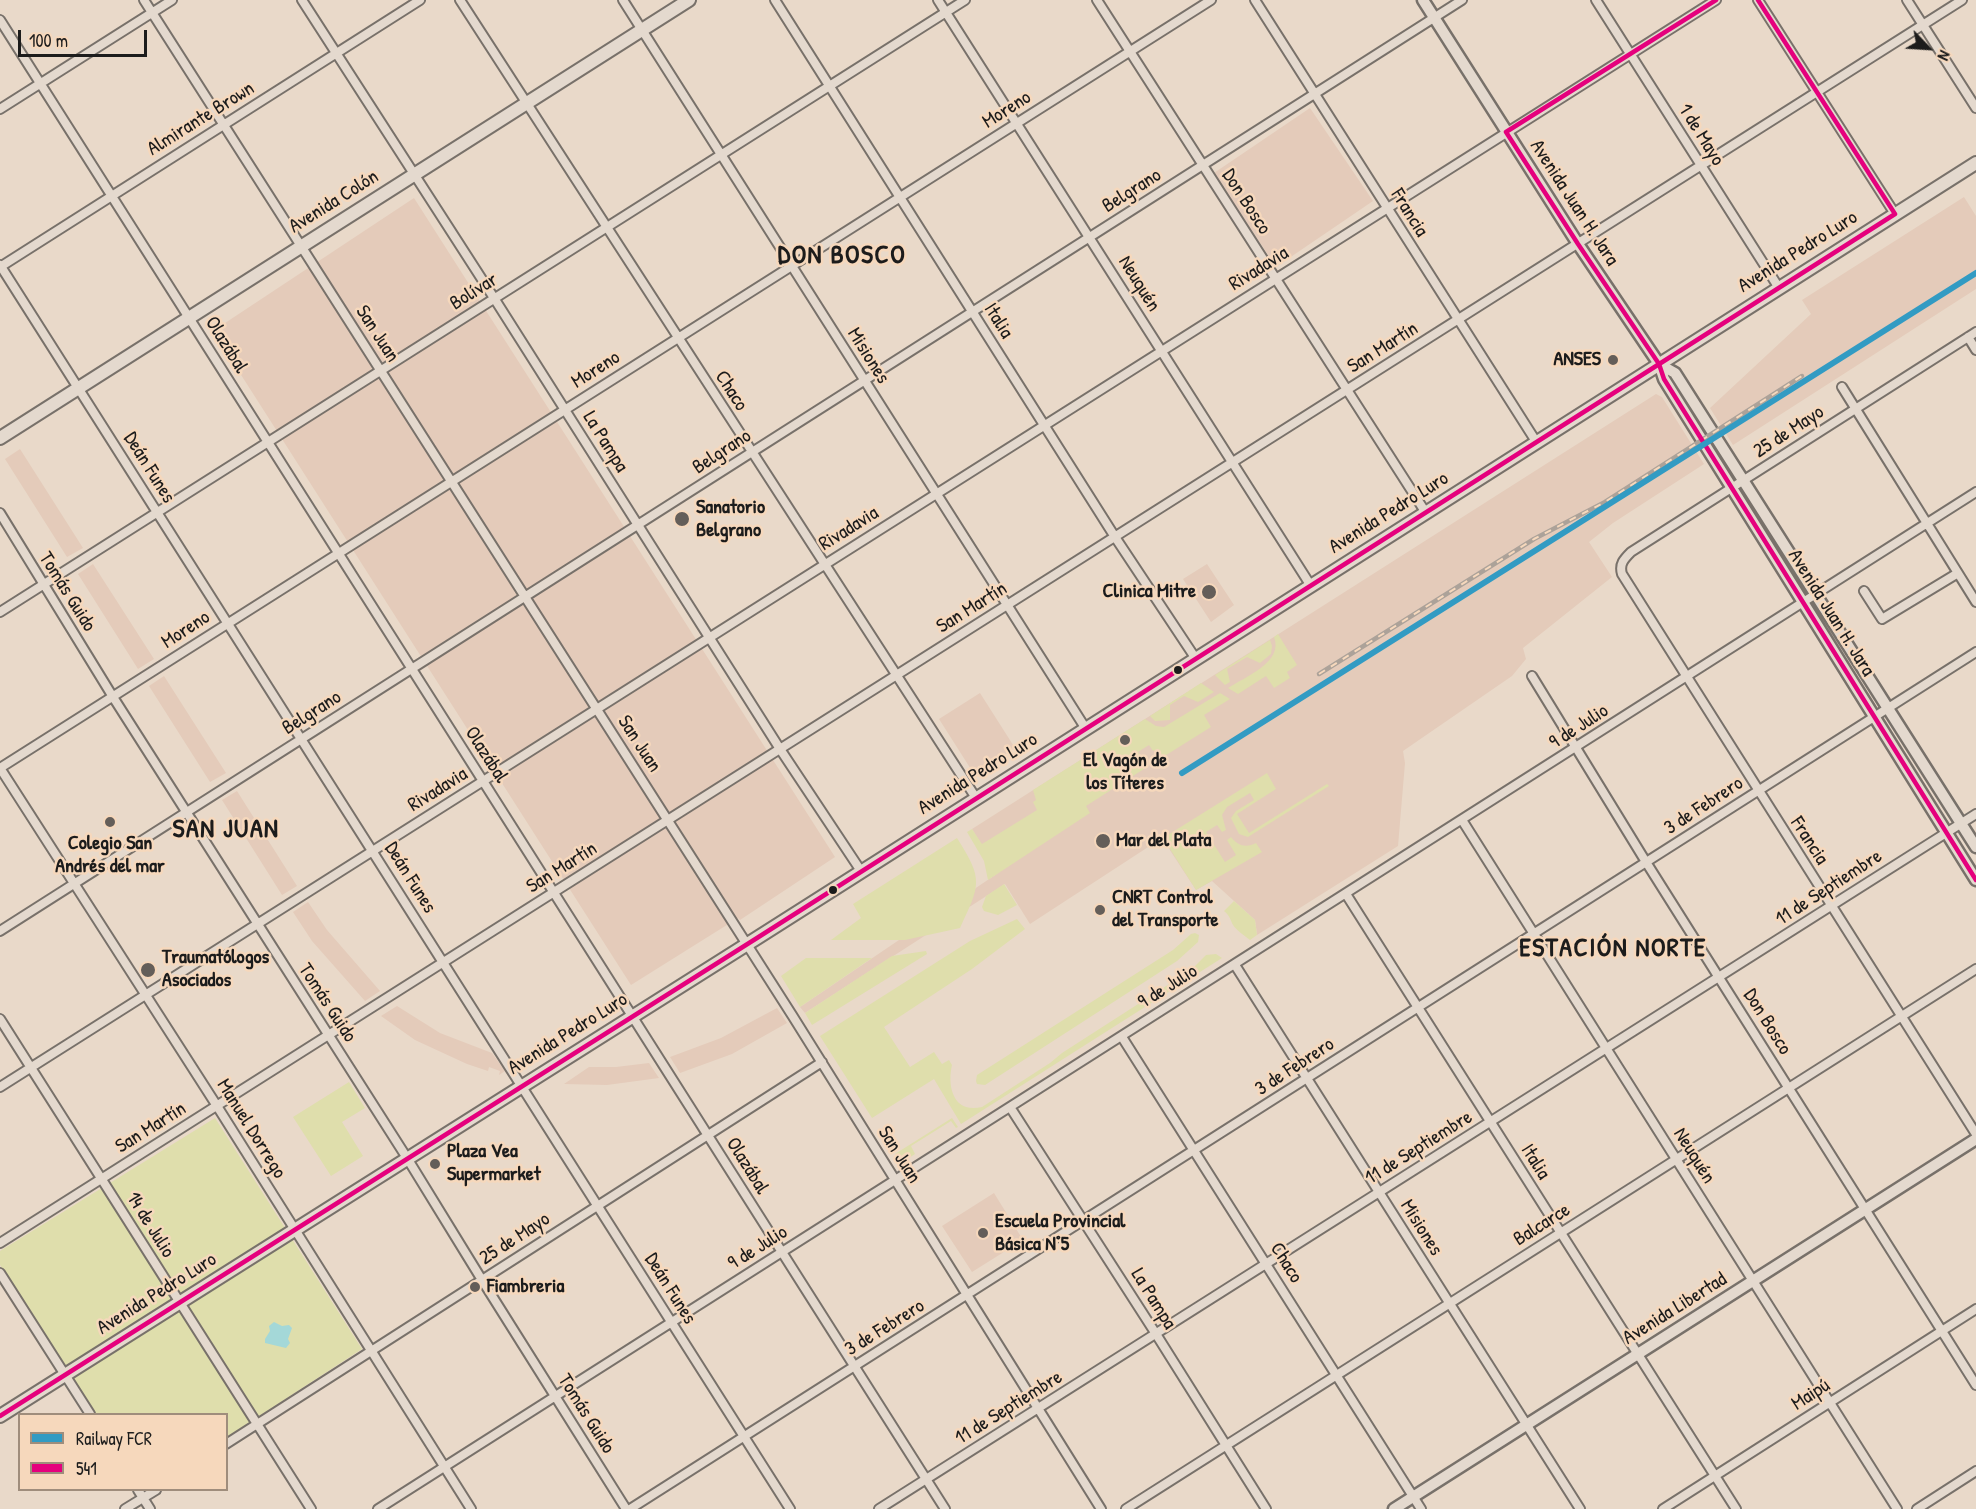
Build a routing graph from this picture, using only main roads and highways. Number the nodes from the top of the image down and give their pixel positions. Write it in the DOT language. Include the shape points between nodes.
graph roads {
  1 [pos="689,0"];
  2 [pos="1423,0"];
  3 [pos="1976,162"];
  4 [pos="1659,364"];
  5 [pos="0,438"];
  6 [pos="1976,847"];
  7 [pos="1976,880"];
  8 [pos="1976,1139"];
  9 [pos="0,1416"];
  10 [pos="1394,1509"];
  1 -- 5 [label="main road, Avenida Colón"];
  2 -- 4 [label="main road, Avenida Juan H. Jara"];
  3 -- 4 [label="main road, Avenida Pedro Luro"];
  4 -- 6 [label="main road, Avenida Juan H. Jara" via="1675,373"];
  4 -- 7 [label="main road, Avenida Juan H. Jara" via="1664,379"];
  4 -- 9 [label="main road, Avenida Pedro Luro"];
  8 -- 10 [label="main road, Avenida Libertad"];
}
